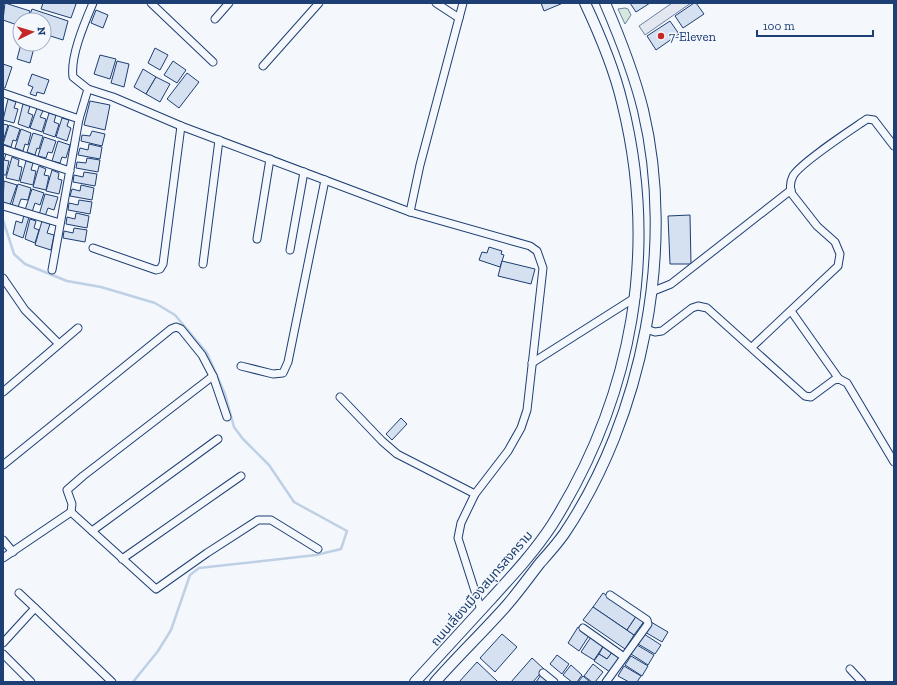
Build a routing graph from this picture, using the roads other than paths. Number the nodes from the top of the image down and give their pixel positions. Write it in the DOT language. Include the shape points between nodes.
graph roads {
  1 [pos="93,3"];
  2 [pos="151,3"];
  3 [pos="229,3"];
  4 [pos="319,3"];
  5 [pos="436,3"];
  6 [pos="463,3"];
  7 [pos="585,3"];
  8 [pos="605,3"];
  9 [pos="215,18"];
  10 [pos="459,18"];
  11 [pos="213,62"];
  12 [pos="263,66"];
  13 [pos="88,90"];
  14 [pos="3,93"];
  15 [pos="79,119"];
  16 [pos="181,126"];
  17 [pos="219,140"];
  18 [pos="894,146"];
  19 [pos="3,149"];
  20 [pos="270,159"];
  21 [pos="70,171"];
  22 [pos="304,172"];
  23 [pos="325,180"];
  24 [pos="791,190"];
  25 [pos="3,206"];
  26 [pos="410,212"];
  27 [pos="60,223"];
  28 [pos="257,239"];
  29 [pos="93,248"];
  30 [pos="290,250"];
  31 [pos="203,264"];
  32 [pos="52,270"];
  33 [pos="3,278"];
  34 [pos="651,292"];
  35 [pos="636,297"];
  36 [pos="791,311"];
  37 [pos="78,328"];
  38 [pos="646,329"];
  39 [pos="59,344"];
  40 [pos="752,347"];
  41 [pos="532,364"];
  42 [pos="241,366"];
  43 [pos="213,376"];
  44 [pos="839,379"];
  45 [pos="3,392"];
  46 [pos="340,397"];
  47 [pos="227,417"];
  48 [pos="218,439"];
  49 [pos="894,462"];
  50 [pos="3,465"];
  51 [pos="240,476"];
  52 [pos="475,494"];
  53 [pos="71,512"];
  54 [pos="92,531"];
  55 [pos="3,540"];
  56 [pos="318,548"];
  57 [pos="12,552"];
  58 [pos="3,558"];
  59 [pos="122,560"];
  60 [pos="19,593"];
  61 [pos="610,595"];
  62 [pos="34,608"];
  63 [pos="481,610"];
  64 [pos="583,628"];
  65 [pos="3,643"];
  66 [pos="3,654"];
  67 [pos="624,657"];
  68 [pos="850,669"];
  69 [pos="542,673"];
  70 [pos="31,682"];
  71 [pos="112,682"];
  72 [pos="415,682"];
  73 [pos="435,682"];
  74 [pos="554,682"];
  75 [pos="606,682"];
  76 [pos="862,682"];
  1 -- 13 [label="street" via="72,69 73,76"];
  2 -- 11 [label="street"];
  3 -- 9 [label="street"];
  4 -- 12 [label="street"];
  5 -- 10 [label="street"];
  6 -- 10 [label="street"];
  7 -- 35 [label="main road, ถนนเลี่ยงเมืองสมุทรสงคราม" via="613,70 633,156 640,250"];
  8 -- 34 [label="main road, ถนนเลี่ยงเมืองสมุทรสงคราม" via="633,74 643,110 656,215"];
  10 -- 26 [label="street"];
  13 -- 15 [label="street"];
  13 -- 16 [label="street" via="112,97"];
  14 -- 15 [label="street"];
  15 -- 21 [label="street"];
  16 -- 17 [label="street"];
  16 -- 29 [label="street" via="163,264 160,269 156,270"];
  17 -- 20 [label="street"];
  17 -- 31 [label="street"];
  18 -- 24 [label="street" via="874,120 867,119 809,160 794,174"];
  19 -- 21 [label="street"];
  20 -- 22 [label="street"];
  20 -- 28 [label="street"];
  21 -- 27 [label="street"];
  22 -- 23 [label="street"];
  22 -- 30 [label="street"];
  23 -- 26 [label="street"];
  23 -- 42 [label="street" via="288,362 283,373 273,374"];
  24 -- 34 [label="street" via="671,284"];
  24 -- 36 [label="street" via="817,226 835,242 840,254 838,266"];
  25 -- 27 [label="street"];
  26 -- 41 [label="street" via="530,246 537,251 543,268"];
  27 -- 32 [label="street"];
  33 -- 39 [label="street" via="25,310"];
  34 -- 38 [label="main road, ถนนเลี่ยงเมืองสมุทรสงคราม"];
  35 -- 41 [label="street"];
  35 -- 63 [label="main road, ถนนเลี่ยงเมืองสมุทรสงคราม" via="610,409 573,487 551,526"];
  36 -- 40 [label="street"];
  36 -- 44 [label="street"];
  37 -- 39 [label="street"];
  38 -- 40 [label="street" via="662,331 698,306 707,308"];
  38 -- 73 [label="main road, ถนนเลี่ยงเมืองสมุทรสงคราม" via="615,436 564,534 507,605"];
  39 -- 45 [label="street"];
  40 -- 44 [label="street" via="805,396 811,397"];
  41 -- 52 [label="street" via="527,410 522,428"];
  43 -- 47 [label="street"];
  43 -- 50 [label="street" via="202,355 181,329 171,329"];
  43 -- 53 [label="street" via="67,490 72,504"];
  44 -- 49 [label="street" via="847,383"];
  46 -- 52 [label="street" via="397,454"];
  48 -- 54 [label="street"];
  51 -- 59 [label="street"];
  52 -- 63 [label="street" via="461,523 458,538"];
  53 -- 54 [label="street"];
  53 -- 57 [label="street"];
  54 -- 59 [label="street"];
  55 -- 57 [label="street"];
  56 -- 59 [label="street" via="271,520 258,520 156,589"];
  57 -- 58 [label="street"];
  60 -- 62 [label="street"];
  61 -- 67 [label="street" via="647,620 648,624"];
  62 -- 65 [label="street"];
  62 -- 71 [label="street"];
  63 -- 72 [label="main road, ถนนเลี่ยงเมืองสมุทรสงคราม"];
  64 -- 67 [label="street"];
  66 -- 70 [label="street"];
  67 -- 75 [label="street"];
  68 -- 76 [label="street"];
  69 -- 74 [label="street"];
}
